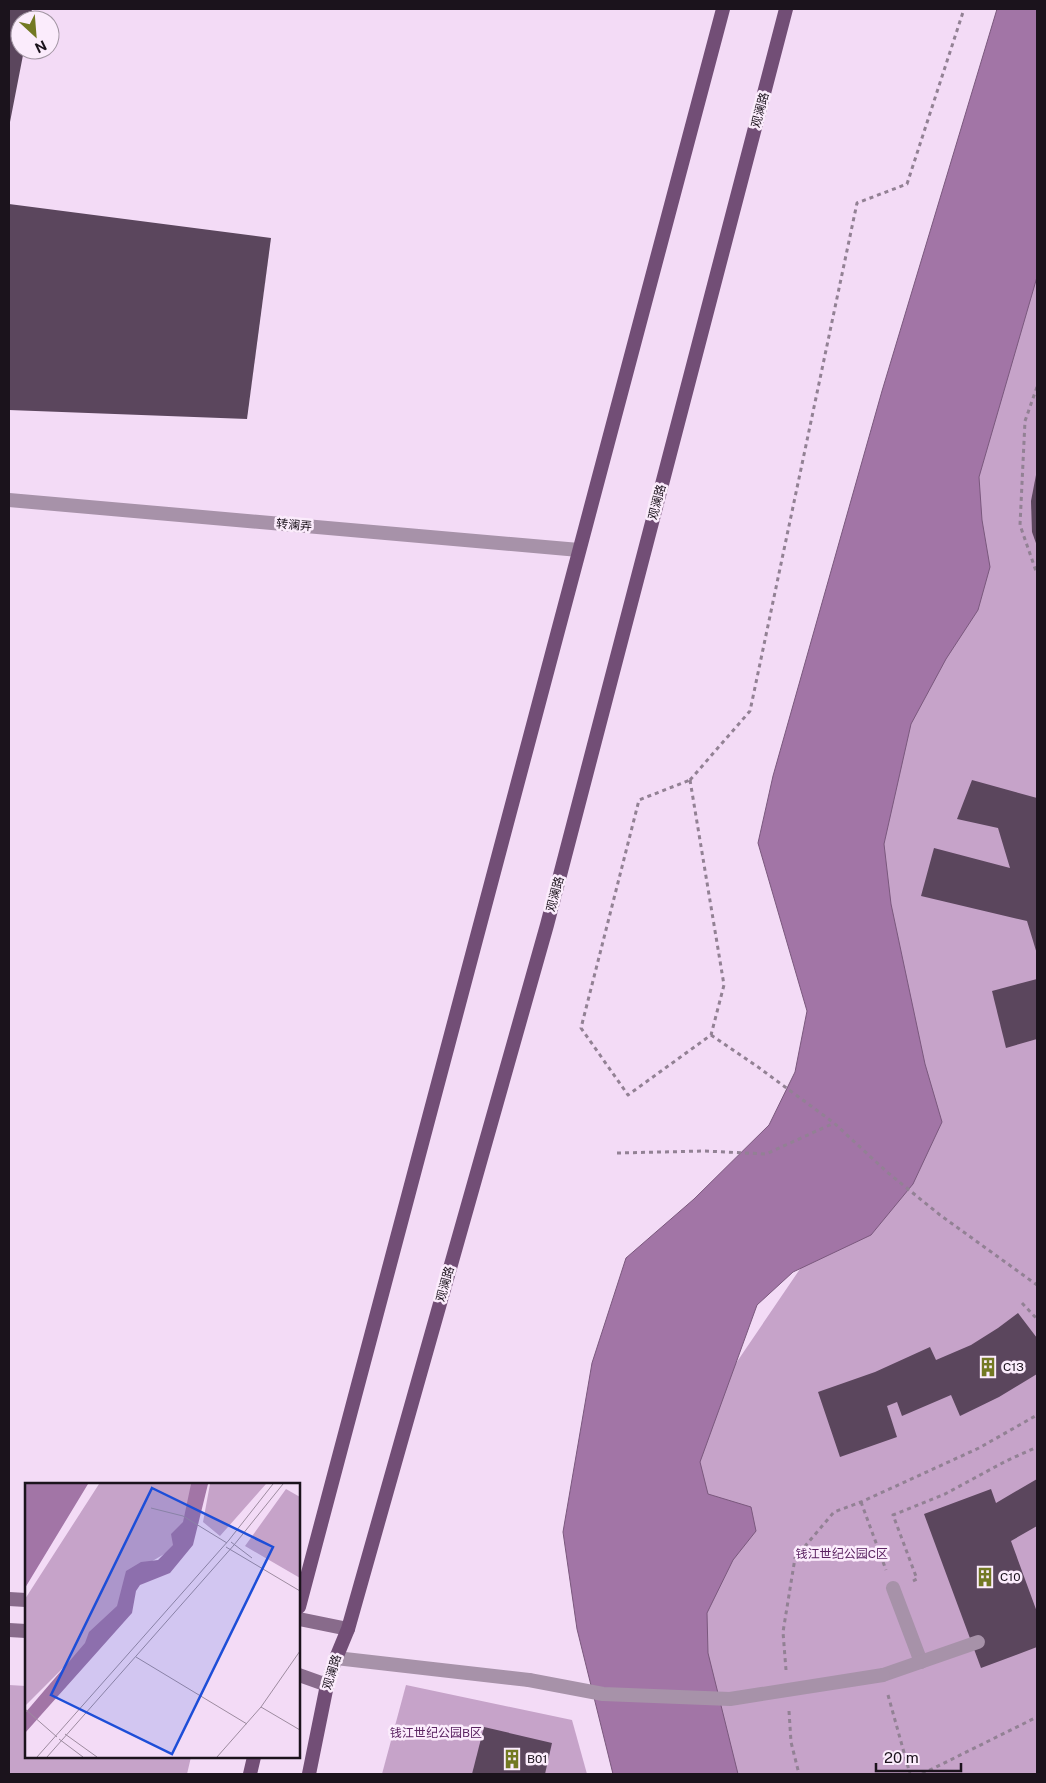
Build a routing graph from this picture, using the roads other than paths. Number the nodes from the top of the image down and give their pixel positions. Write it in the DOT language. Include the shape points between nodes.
graph roads {
  1 [pos="723,9"];
  2 [pos="786,9"];
  3 [pos="9,500"];
  4 [pos="579,550"];
  5 [pos="893,1588"];
  6 [pos="9,1599"];
  7 [pos="25,1600"];
  8 [pos="300,1603"];
  9 [pos="300,1619"];
  10 [pos="348,1629"];
  11 [pos="9,1630"];
  12 [pos="25,1631"];
  13 [pos="978,1642"];
  14 [pos="336,1658"];
  15 [pos="921,1662"];
  16 [pos="300,1675"];
  17 [pos="327,1685"];
  18 [pos="254,1758"];
  19 [pos="250,1774"];
  20 [pos="309,1774"];
  1 -- 4 [label="main road"];
  2 -- 10 [label="main road, 观澜路" via="546,925"];
  3 -- 4 [label="street, 转澜弄"];
  4 -- 8 [label="main road"];
  5 -- 15 [label="street"];
  6 -- 7 [label="main road"];
  9 -- 10 [label="main road"];
  10 -- 14 [label="main road, 观澜路"];
  11 -- 12 [label="main road"];
  13 -- 15 [label="street"];
  14 -- 15 [label="street, bridge" via="529,1680 603,1694 730,1699 883,1675"];
  14 -- 17 [label="main road, 观澜路"];
  16 -- 17 [label="main road"];
  17 -- 20 [label="main road, 观澜路"];
  18 -- 19 [label="main road"];
}
